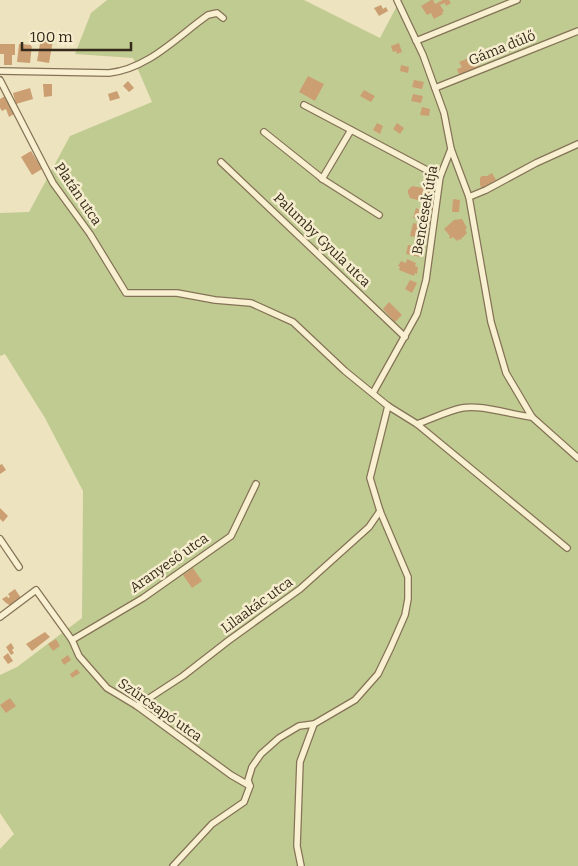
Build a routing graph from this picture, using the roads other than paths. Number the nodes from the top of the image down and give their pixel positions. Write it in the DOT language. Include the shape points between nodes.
graph roads {
  1 [pos="397,0"];
  2 [pos="517,0"];
  3 [pos="223,18"];
  4 [pos="578,31"];
  5 [pos="416,41"];
  6 [pos="0,70"];
  7 [pos="0,80"];
  8 [pos="435,88"];
  9 [pos="304,105"];
  10 [pos="351,130"];
  11 [pos="264,132"];
  12 [pos="578,144"];
  13 [pos="450,149"];
  14 [pos="221,162"];
  15 [pos="440,177"];
  16 [pos="322,179"];
  17 [pos="468,197"];
  18 [pos="379,215"];
  19 [pos="405,337"];
  20 [pos="373,393"];
  21 [pos="388,406"];
  22 [pos="532,417"];
  23 [pos="417,424"];
  24 [pos="578,458"];
  25 [pos="256,484"];
  26 [pos="380,511"];
  27 [pos="0,539"];
  28 [pos="567,548"];
  29 [pos="20,567"];
  30 [pos="0,617"];
  31 [pos="72,640"];
  32 [pos="137,706"];
  33 [pos="314,724"];
  34 [pos="250,786"];
  35 [pos="173,866"];
  36 [pos="301,866"];
  1 -- 5 [label="street, Bencések útja"];
  2 -- 5 [label="street"];
  3 -- 6 [label="street" via="217,12 208,14 144,61 118,72"];
  4 -- 8 [label="street, Gáma dűlő"];
  5 -- 8 [label="street, Bencések útja"];
  7 -- 20 [label="street, Platán utca" via="53,183 126,292 251,303 293,322"];
  8 -- 13 [label="street, Bencések útja" via="444,113"];
  9 -- 10 [label="street"];
  10 -- 15 [label="street"];
  10 -- 16 [label="street"];
  11 -- 16 [label="street"];
  12 -- 17 [label="street"];
  13 -- 15 [label="street, Bencések útja"];
  13 -- 17 [label="street"];
  14 -- 19 [label="street, Palumby Gyula utca"];
  15 -- 19 [label="street, Bencések útja" via="426,280 417,314"];
  16 -- 18 [label="street"];
  17 -- 22 [label="street" via="491,322 506,373"];
  19 -- 20 [label="street, Bencések útja"];
  20 -- 21 [label="street"];
  21 -- 23 [label="street"];
  21 -- 26 [label="street" via="370,478"];
  22 -- 23 [label="street" via="463,407"];
  22 -- 24 [label="street"];
  23 -- 28 [label="street"];
  25 -- 31 [label="street, Aranyeső utca" via="231,536 143,598"];
  26 -- 32 [label="street, Lilaakác utca" via="370,527 300,589"];
  26 -- 33 [label="street" via="408,577 406,616 378,674 355,700"];
  27 -- 29 [label="street"];
  30 -- 31 [label="street, Szűrcsapó utca" via="36,590"];
  31 -- 32 [label="street, Szűrcsapó utca" via="79,656 107,688"];
  32 -- 34 [label="street, Szűrcsapó utca" via="231,776"];
  33 -- 34 [label="street" via="299,726 260,754 252,767 248,780"];
  33 -- 36 [label="street" via="300,762 297,846"];
  34 -- 35 [label="street" via="244,802 212,824"];
}
